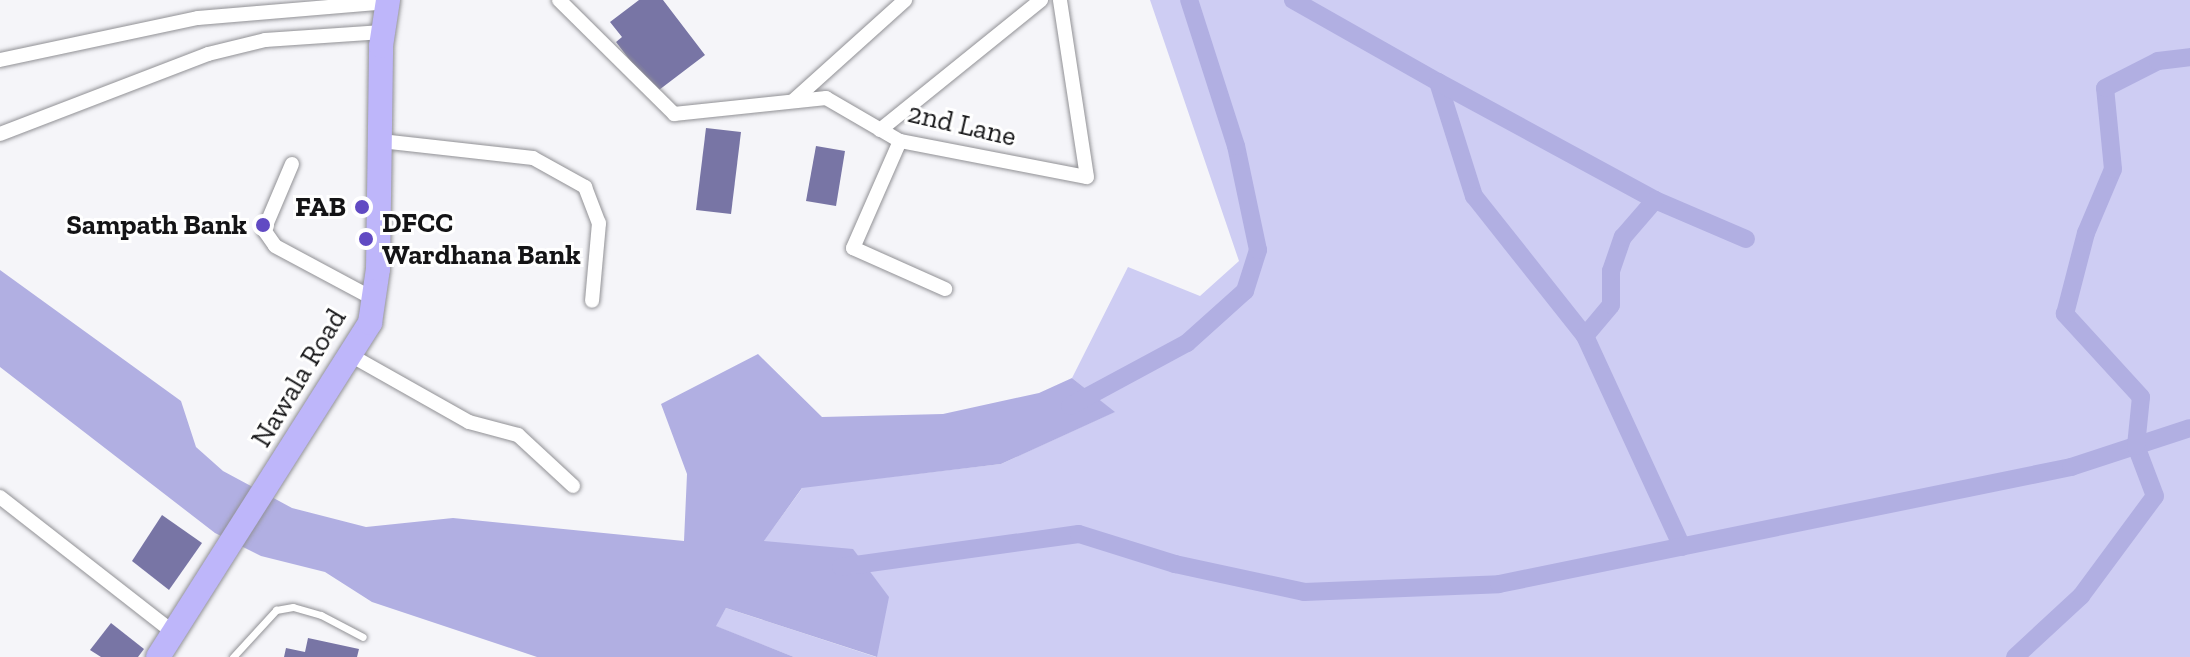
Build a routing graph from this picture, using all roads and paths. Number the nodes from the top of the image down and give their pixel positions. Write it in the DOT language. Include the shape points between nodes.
graph roads {
  1 [pos="905,0"];
  2 [pos="1041,0"];
  3 [pos="1060,0"];
  4 [pos="388,1"];
  5 [pos="562,1"];
  6 [pos="383,32"];
  7 [pos="0,60"];
  8 [pos="793,101"];
  9 [pos="880,130"];
  10 [pos="0,134"];
  11 [pos="381,141"];
  12 [pos="900,141"];
  13 [pos="292,164"];
  14 [pos="945,289"];
  15 [pos="374,299"];
  16 [pos="592,301"];
  17 [pos="352,356"];
  18 [pos="573,486"];
  19 [pos="0,497"];
  20 [pos="363,637"];
  21 [pos="166,650"];
  22 [pos="233,657"];
  1 -- 8 [label="street"];
  2 -- 9 [label="street"];
  3 -- 12 [label="street, 2nd Lane" via="1087,177"];
  4 -- 6 [label="main road, Nawala Road"];
  4 -- 7 [label="street" via="198,18"];
  5 -- 8 [label="street, 2nd Lane" via="674,114"];
  6 -- 10 [label="street" via="265,40 208,54"];
  6 -- 11 [label="main road, Nawala Road"];
  8 -- 9 [label="street, 2nd Lane" via="826,98"];
  9 -- 12 [label="street, 2nd Lane"];
  11 -- 15 [label="main road, Nawala Road"];
  11 -- 16 [label="street" via="533,158 585,187 599,223"];
  12 -- 14 [label="street" via="853,248"];
  13 -- 15 [label="street" via="264,230 275,246"];
  15 -- 17 [label="main road, Nawala Road" via="370,323"];
  17 -- 18 [label="street" via="469,422 518,435"];
  17 -- 21 [label="main road, Nawala Road"];
  19 -- 21 [label="street"];
  20 -- 22 [label="lane" via="293,607 276,610"];
}
